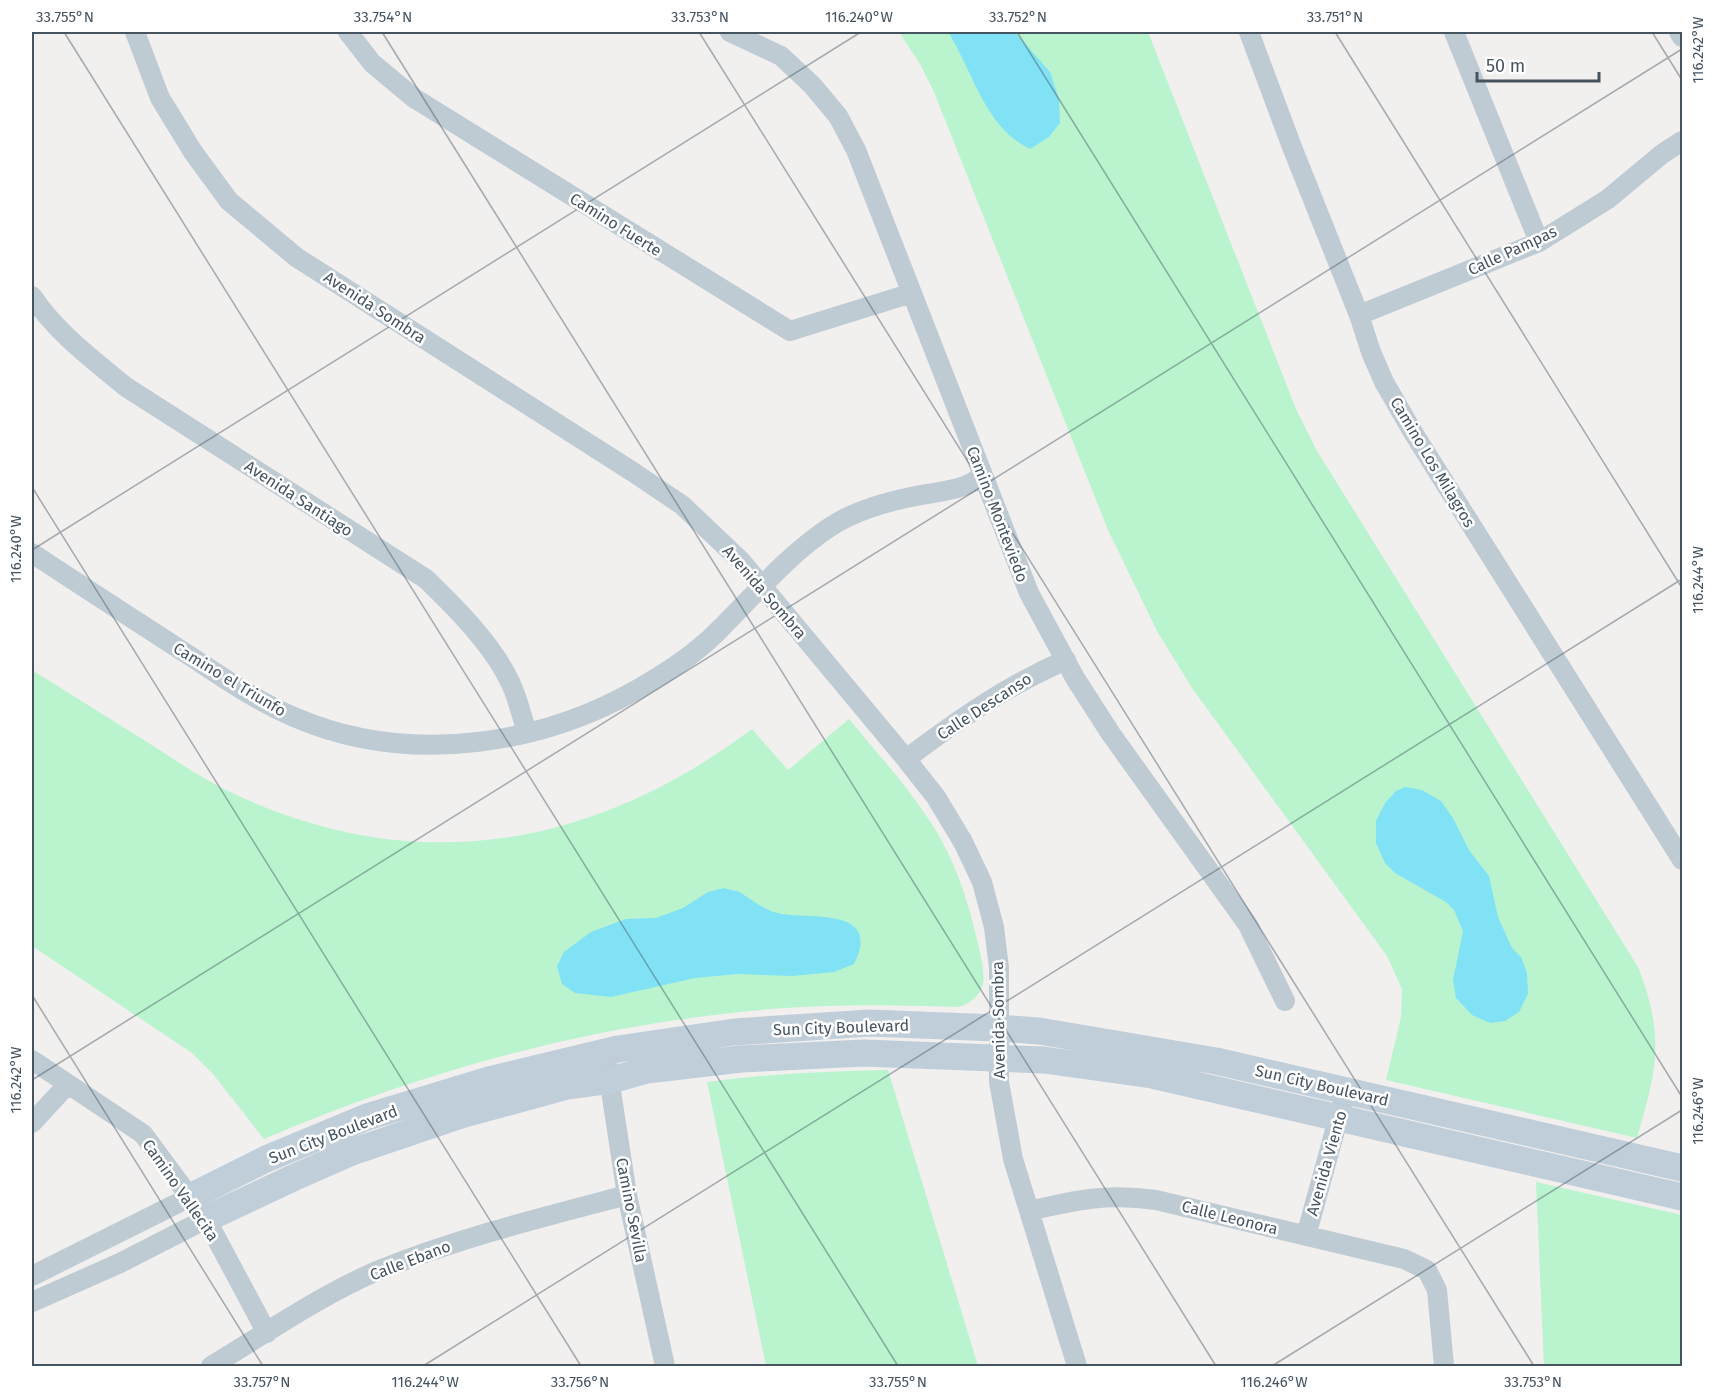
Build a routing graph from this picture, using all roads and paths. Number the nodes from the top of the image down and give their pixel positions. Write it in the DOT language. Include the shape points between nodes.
graph roads {
  1 [pos="135,32"];
  2 [pos="348,32"];
  3 [pos="730,32"];
  4 [pos="1249,32"];
  5 [pos="1454,32"];
  6 [pos="1679,32"];
  7 [pos="1683,37"];
  8 [pos="1683,141"];
  9 [pos="1539,242"];
  10 [pos="912,293"];
  11 [pos="32,296"];
  12 [pos="1359,315"];
  13 [pos="983,476"];
  14 [pos="32,553"];
  15 [pos="762,586"];
  16 [pos="1066,660"];
  17 [pos="527,733"];
  18 [pos="906,759"];
  19 [pos="1683,860"];
  20 [pos="1285,1001"];
  21 [pos="998,1028"];
  22 [pos="605,1052"];
  23 [pos="998,1059"];
  24 [pos="32,1060"];
  25 [pos="611,1080"];
  26 [pos="68,1084"];
  27 [pos="1347,1091"];
  28 [pos="1338,1119"];
  29 [pos="32,1123"];
  30 [pos="1683,1168"];
  31 [pos="627,1195"];
  32 [pos="190,1197"];
  33 [pos="1683,1197"];
  34 [pos="1029,1211"];
  35 [pos="206,1219"];
  36 [pos="1306,1236"];
  37 [pos="32,1276"];
  38 [pos="32,1302"];
  39 [pos="267,1332"];
  40 [pos="211,1366"];
  41 [pos="665,1366"];
  42 [pos="1077,1366"];
  43 [pos="1444,1366"];
  1 -- 15 [label="street, Avenida Sombra" via="160,98 229,201 296,256 682,506"];
  2 -- 10 [label="street, Camino Fuerte" via="372,63 414,98 790,331"];
  3 -- 10 [label="street, Camino Monteviedo" via="781,56 838,116 856,150"];
  4 -- 12 [label="street, Camino Los Milagros"];
  5 -- 9 [label="street"];
  6 -- 7 [label="street"];
  8 -- 9 [label="street, Calle Pampas" via="1608,200"];
  9 -- 12 [label="street, Calle Pampas"];
  10 -- 13 [label="street, Camino Monteviedo"];
  11 -- 17 [label="street, Avenida Santiago" via="45,316 126,387 426,579 461,613 494,655 511,683"];
  12 -- 19 [label="street, Camino Los Milagros" via="1384,382 1414,434"];
  13 -- 15 [label="street, Camino el Triunfo" via="964,486 910,497 850,516 806,545"];
  13 -- 16 [label="street, Camino Monteviedo" via="1029,593"];
  14 -- 17 [label="street, Camino el Triunfo" via="243,690 295,717 351,736 405,745 459,744"];
  15 -- 17 [label="street, Camino el Triunfo" via="720,629 657,678 604,706"];
  15 -- 18 [label="street, Avenida Sombra"];
  16 -- 18 [label="street, Calle Descanso" via="1029,676 966,714"];
  16 -- 20 [label="street, Camino Monteviedo" via="1111,734 1248,925"];
  18 -- 21 [label="street, Avenida Sombra" via="936,797 982,882 994,927 999,968"];
  21 -- 22 [label="street, Sun City Boulevard" via="869,1023 734,1032"];
  21 -- 23 [label="street, Avenida Sombra"];
  21 -- 27 [label="street, Sun City Boulevard" via="1039,1031 1205,1059"];
  22 -- 25 [label="street, Camino Sevilla"];
  22 -- 32 [label="street, Sun City Boulevard" via="489,1080 367,1118 266,1159"];
  23 -- 25 [label="street, Sun City Boulevard" via="864,1053 741,1059 647,1070"];
  23 -- 28 [label="street, Sun City Boulevard" via="1044,1060 1152,1076"];
  23 -- 34 [label="street, Avenida Sombra" via="1013,1159"];
  24 -- 26 [label="street, Camino Vallecita"];
  25 -- 31 [label="street, Camino Sevilla"];
  25 -- 35 [label="street, Sun City Boulevard" via="567,1086 471,1112 352,1152"];
  26 -- 29 [label="street"];
  26 -- 32 [label="street, Camino Vallecita" via="143,1134"];
  27 -- 28 [label="street, Avenida Viento"];
  27 -- 30 [label="street, Sun City Boulevard"];
  28 -- 33 [label="street, Sun City Boulevard"];
  28 -- 36 [label="street, Avenida Viento"];
  31 -- 39 [label="street, Calle Ebano" via="440,1247 328,1295"];
  31 -- 41 [label="street, Camino Sevilla"];
  32 -- 35 [label="street, Camino Vallecita"];
  32 -- 37 [label="street, Sun City Boulevard"];
  34 -- 36 [label="street, Calle Leonora" via="1081,1199 1128,1196"];
  34 -- 42 [label="street, Avenida Sombra"];
  35 -- 38 [label="street, Sun City Boulevard"];
  35 -- 39 [label="street, Camino Vallecita"];
  36 -- 43 [label="street, Calle Leonora" via="1404,1259 1427,1270 1437,1290"];
  39 -- 40 [label="street, Calle Ebano"];
}
